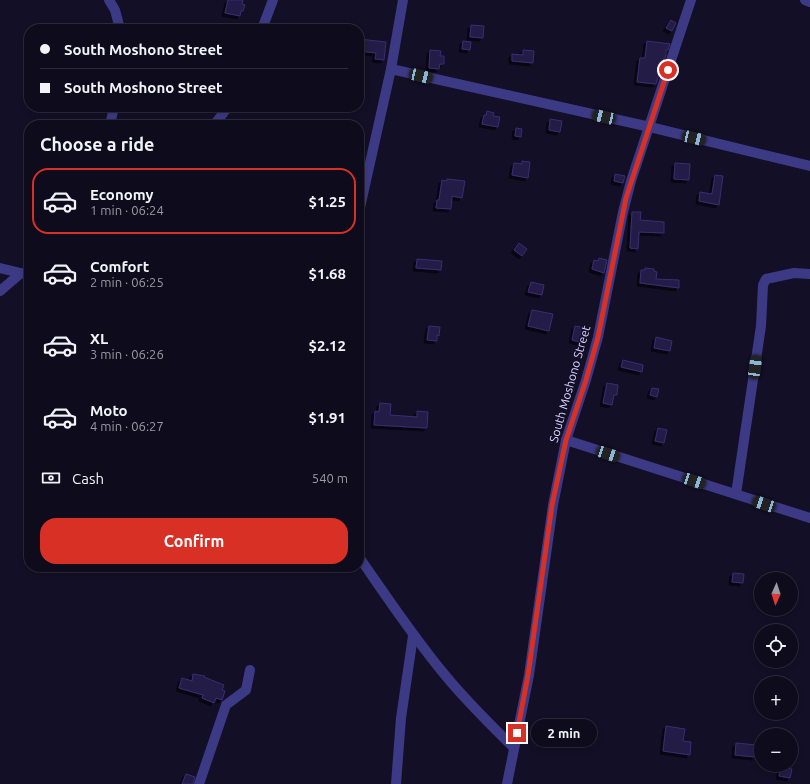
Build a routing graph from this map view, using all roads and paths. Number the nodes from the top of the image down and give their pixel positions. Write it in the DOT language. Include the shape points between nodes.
graph roads {
  1 [pos="109,0"];
  2 [pos="273,0"];
  3 [pos="403,0"];
  4 [pos="691,0"];
  5 [pos="804,0"];
  6 [pos="810,2"];
  7 [pos="119,24"];
  8 [pos="264,24"];
  9 [pos="391,69"];
  10 [pos="224,112"];
  11 [pos="218,120"];
  12 [pos="650,127"];
  13 [pos="810,166"];
  14 [pos="364,190"];
  15 [pos="0,268"];
  16 [pos="24,274"];
  17 [pos="810,274"];
  18 [pos="24,275"];
  19 [pos="0,291"];
  20 [pos="566,440"];
  21 [pos="736,494"];
  22 [pos="810,518"];
  23 [pos="364,564"];
  24 [pos="413,636"];
  25 [pos="250,670"];
  26 [pos="514,748"];
  27 [pos="199,784"];
  28 [pos="396,784"];
  29 [pos="507,784"];
  1 -- 7 [label="street"];
  2 -- 8 [label="street"];
  3 -- 9 [label="street"];
  4 -- 12 [label="street, South Moshono Street"];
  5 -- 6 [label="street"];
  9 -- 12 [label="street"];
  9 -- 14 [label="street"];
  10 -- 11 [label="street"];
  12 -- 13 [label="street"];
  12 -- 20 [label="street, South Moshono Street" via="626,198 598,337"];
  15 -- 16 [label="street"];
  17 -- 21 [label="street" via="794,273 766,279 763,284 761,326"];
  18 -- 19 [label="street"];
  20 -- 21 [label="street"];
  20 -- 26 [label="street, South Moshono Street" via="552,505 528,675"];
  21 -- 22 [label="street"];
  23 -- 24 [label="street"];
  24 -- 26 [label="street" via="461,695"];
  24 -- 28 [label="street"];
  25 -- 27 [label="street" via="246,690 226,705"];
  26 -- 29 [label="street, South Moshono Street"];
}
